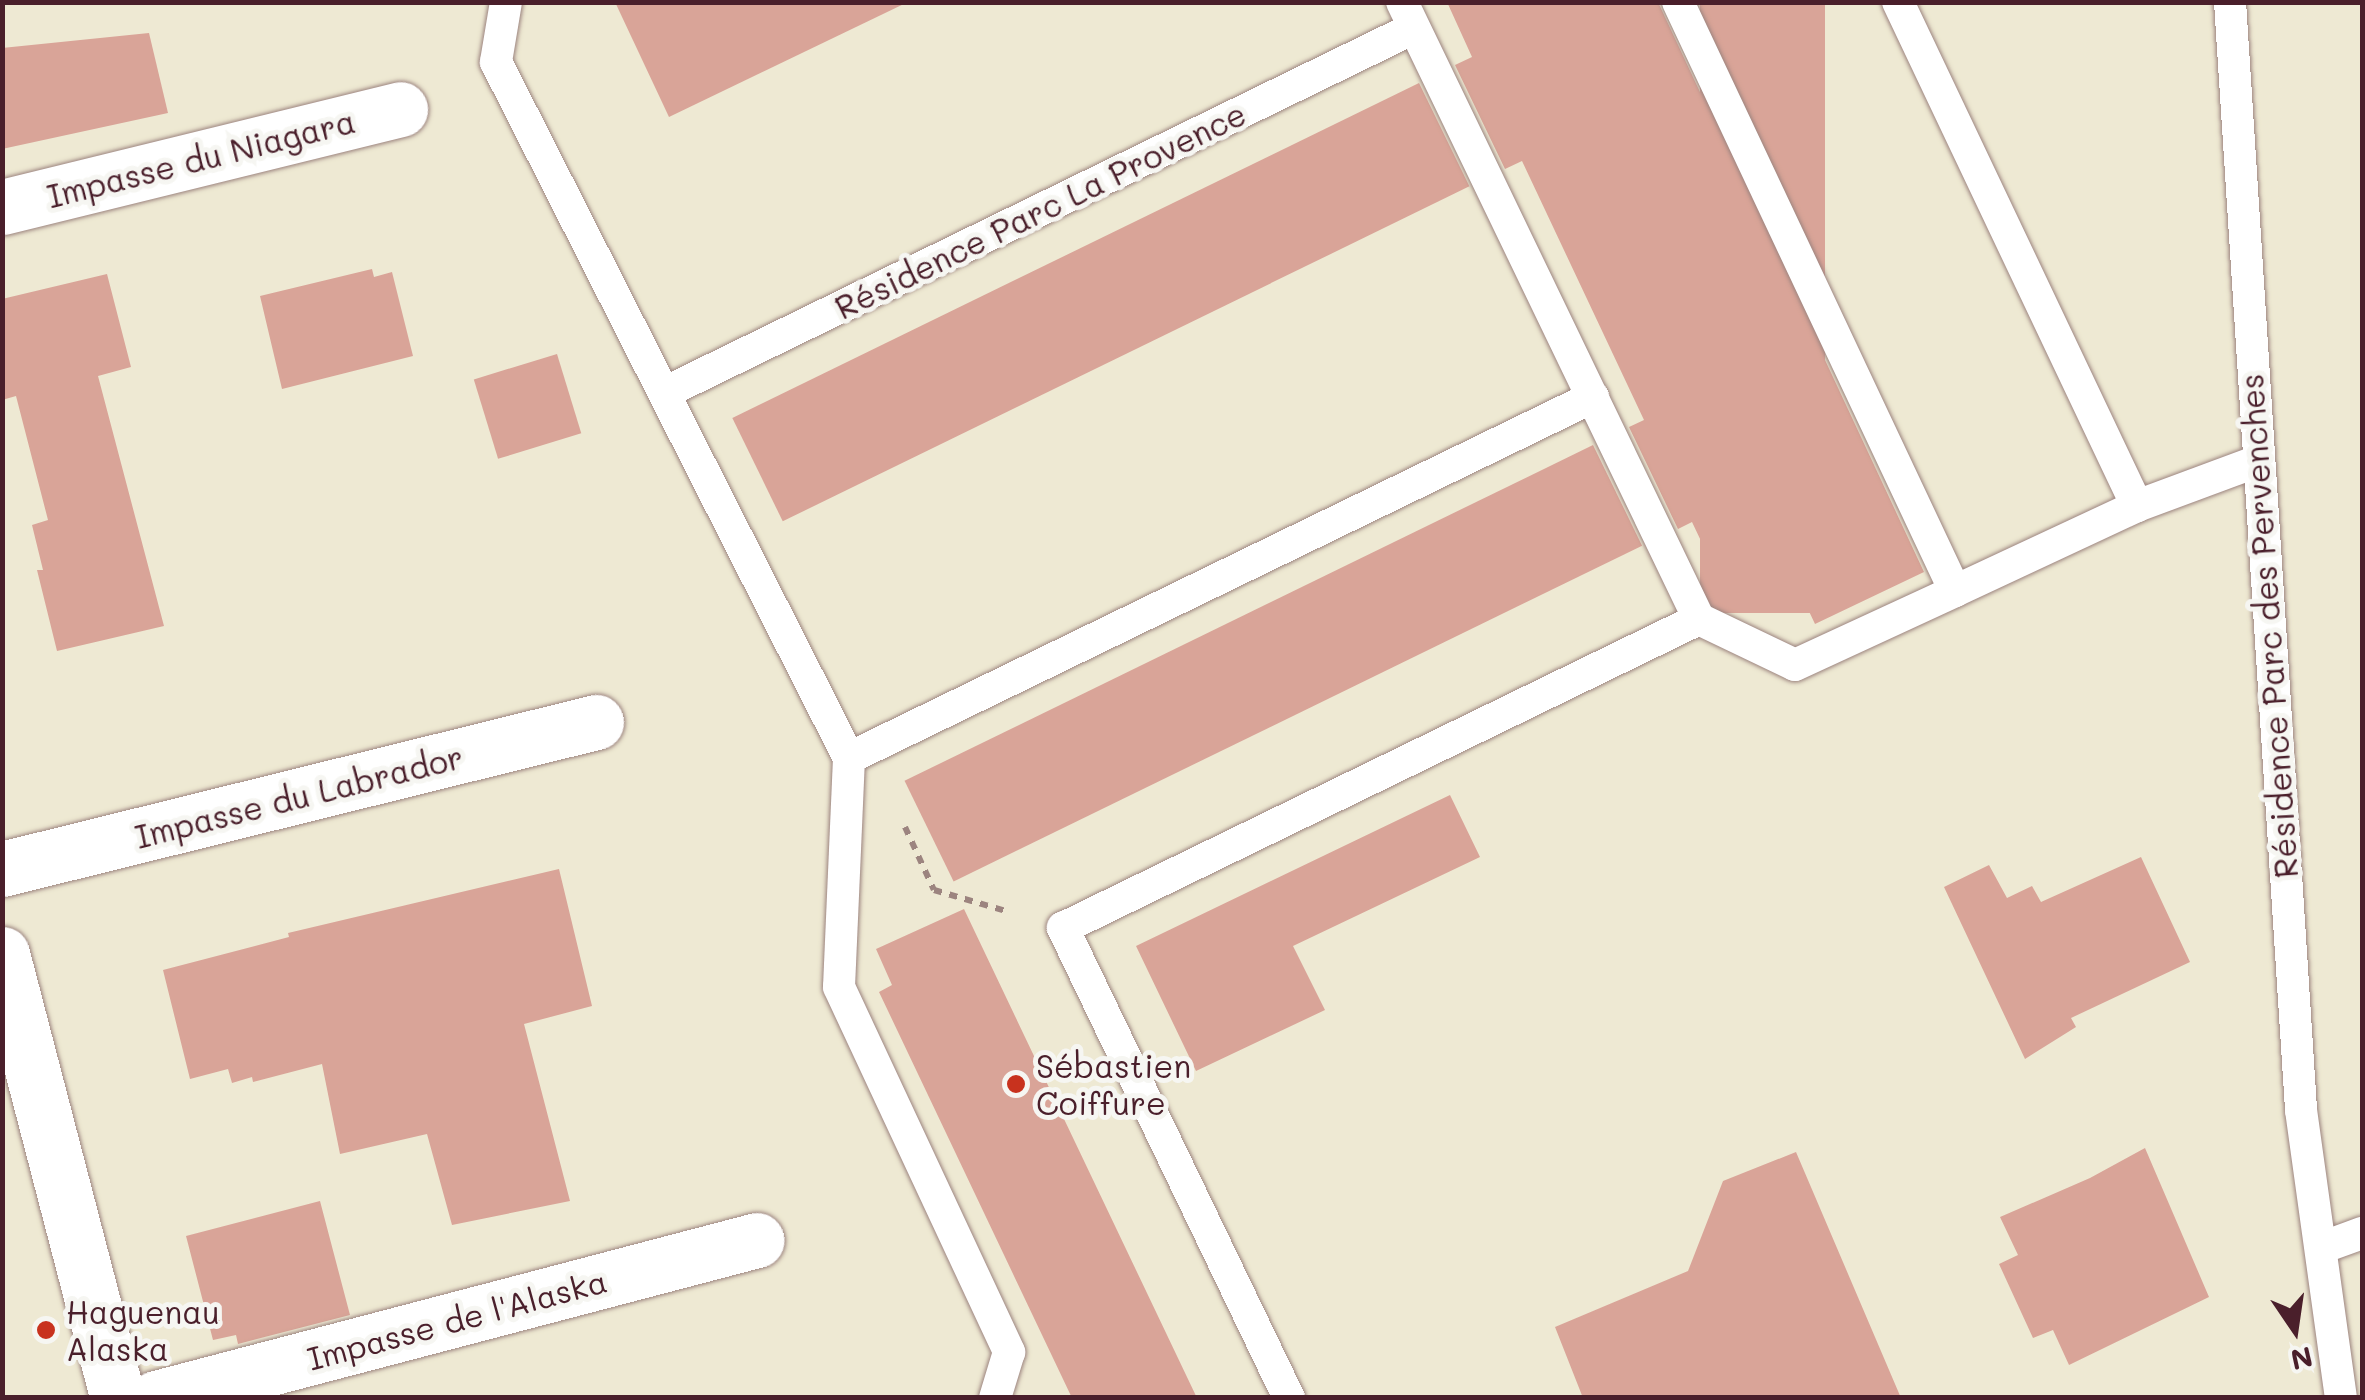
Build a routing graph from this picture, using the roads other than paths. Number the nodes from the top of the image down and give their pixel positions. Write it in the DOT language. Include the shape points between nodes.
graph roads {
  1 [pos="506,2"];
  2 [pos="1678,2"];
  3 [pos="1898,2"];
  4 [pos="2230,2"];
  5 [pos="1408,16"];
  6 [pos="400,110"];
  7 [pos="2,207"];
  8 [pos="666,392"];
  9 [pos="1592,397"];
  10 [pos="2258,461"];
  11 [pos="2137,506"];
  12 [pos="1955,590"];
  13 [pos="1699,619"];
  14 [pos="596,722"];
  15 [pos="849,758"];
  16 [pos="2,869"];
  17 [pos="2,954"];
  18 [pos="2362,1233"];
  19 [pos="757,1240"];
  20 [pos="2321,1248"];
  21 [pos="118,1398"];
  22 [pos="156,1398"];
  23 [pos="995,1398"];
  24 [pos="1289,1398"];
  25 [pos="2341,1398"];
  1 -- 8 [label="lane" via="496,62"];
  2 -- 12 [label="lane"];
  3 -- 11 [label="lane"];
  4 -- 10 [label="lane, Résidence Parc des Pervenches"];
  5 -- 8 [label="lane, Résidence Parc La Provence"];
  5 -- 9 [label="lane, Résidence Parc La Provence"];
  6 -- 7 [label="street, Impasse du Niagara"];
  8 -- 15 [label="lane"];
  9 -- 13 [label="lane, Résidence Parc La Provence"];
  9 -- 15 [label="lane"];
  10 -- 11 [label="lane"];
  10 -- 20 [label="lane, Résidence Parc des Pervenches" via="2301,1110"];
  11 -- 12 [label="lane"];
  12 -- 13 [label="lane" via="1795,665"];
  13 -- 24 [label="lane" via="1063,928"];
  14 -- 16 [label="street, Impasse du Labrador"];
  15 -- 23 [label="lane" via="839,987 1009,1352"];
  17 -- 21 [label="street"];
  18 -- 20 [label="lane"];
  19 -- 22 [label="street, Impasse de l'Alaska"];
  20 -- 25 [label="lane, Résidence Parc des Pervenches"];
}
